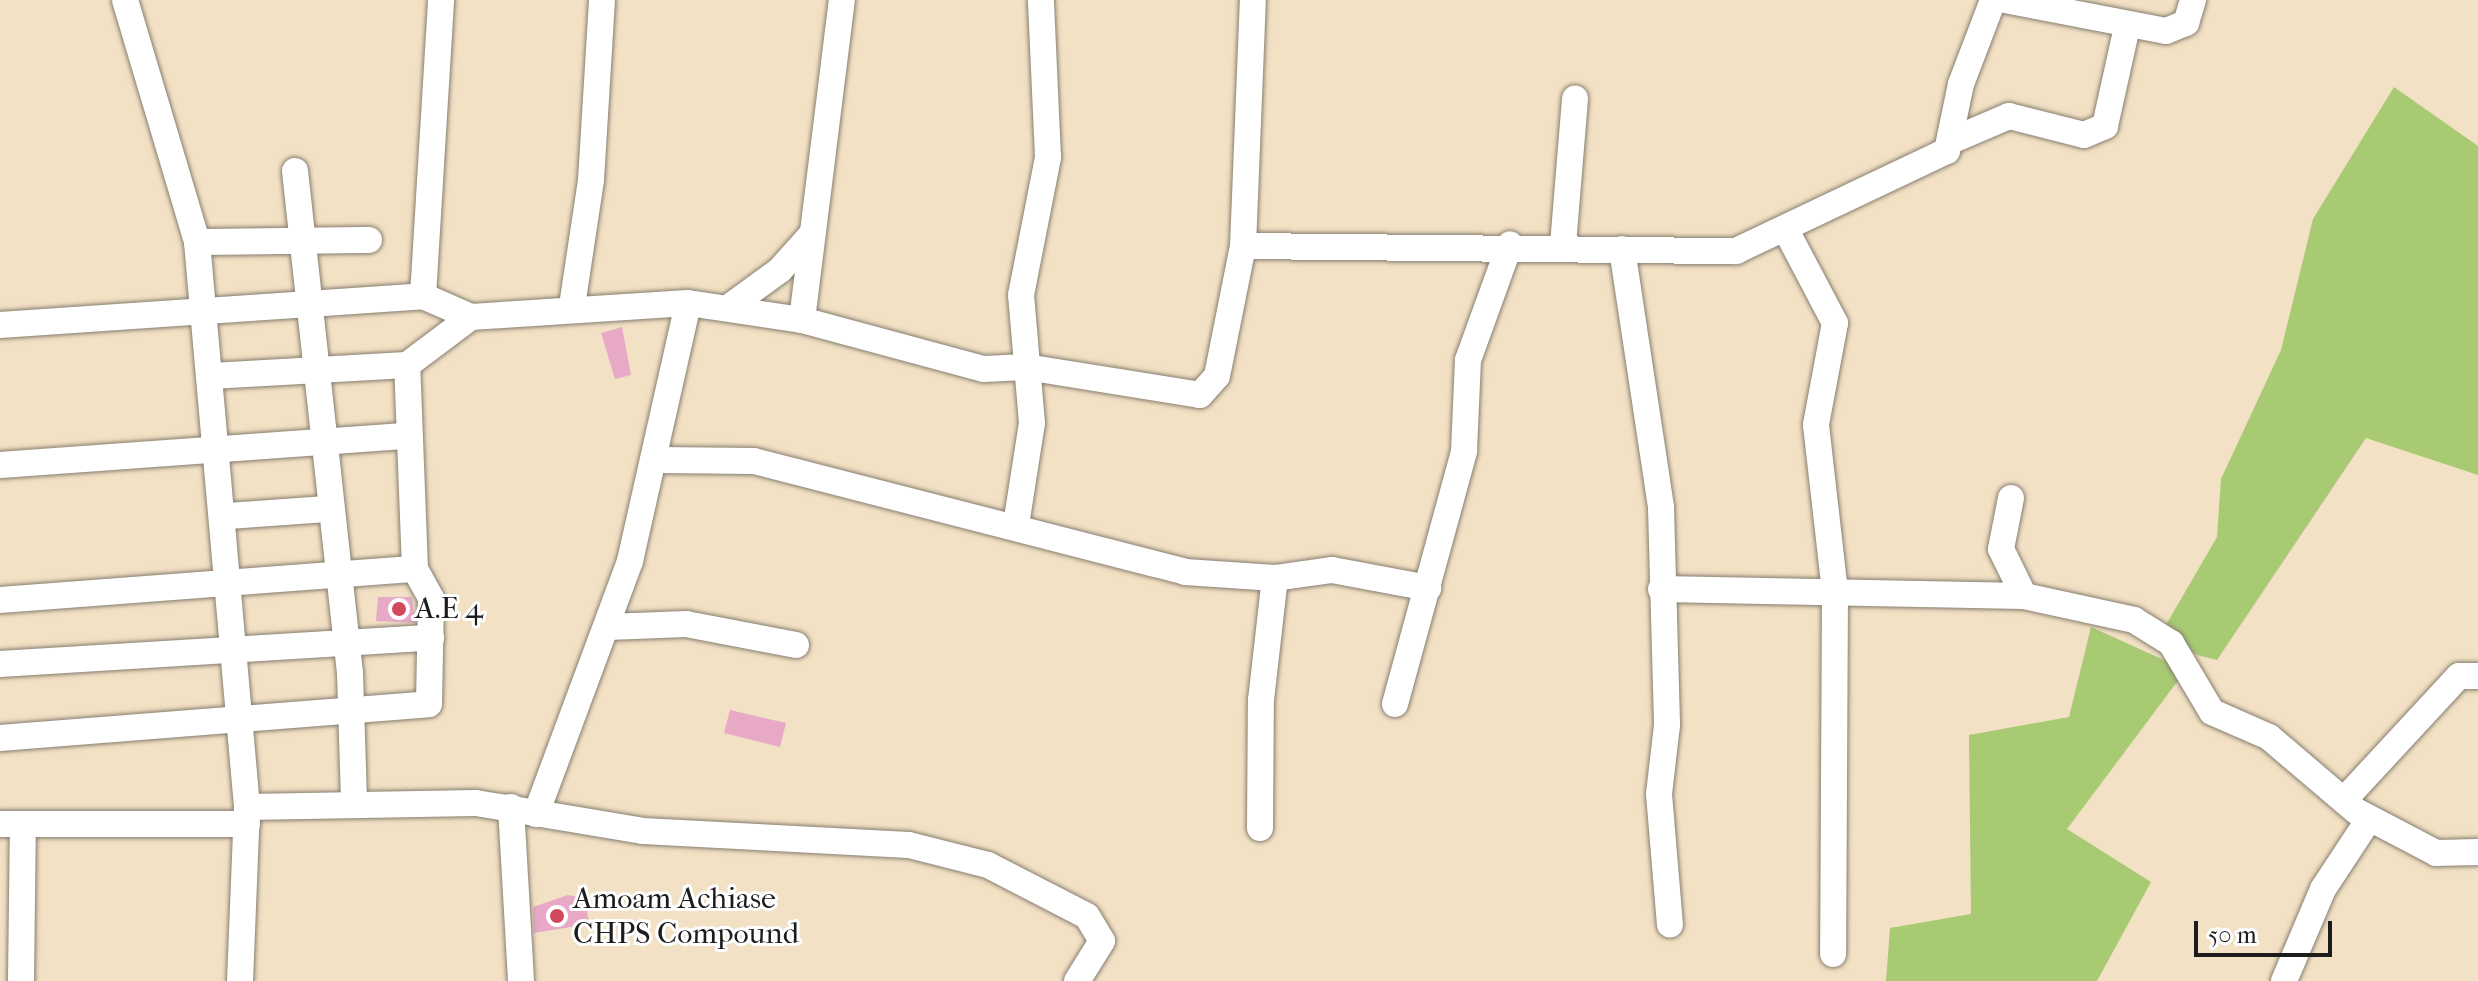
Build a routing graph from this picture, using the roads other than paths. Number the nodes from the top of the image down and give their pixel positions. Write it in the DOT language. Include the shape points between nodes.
graph roads {
  1 [pos="125,0"];
  2 [pos="441,0"];
  3 [pos="602,0"];
  4 [pos="842,0"];
  5 [pos="1041,0"];
  6 [pos="1253,0"];
  7 [pos="1993,0"];
  8 [pos="2005,0"];
  9 [pos="2193,0"];
  10 [pos="2127,27"];
  11 [pos="1575,98"];
  12 [pos="1953,140"];
  13 [pos="295,171"];
  14 [pos="815,231"];
  15 [pos="1787,232"];
  16 [pos="369,240"];
  17 [pos="299,241"];
  18 [pos="197,242"];
  19 [pos="1510,244"];
  20 [pos="1563,245"];
  21 [pos="1243,246"];
  22 [pos="1622,249"];
  23 [pos="423,296"];
  24 [pos="688,303"];
  25 [pos="732,305"];
  26 [pos="572,306"];
  27 [pos="306,309"];
  28 [pos="205,316"];
  29 [pos="471,317"];
  30 [pos="802,320"];
  31 [pos="0,325"];
  32 [pos="407,365"];
  33 [pos="1026,367"];
  34 [pos="313,370"];
  35 [pos="211,376"];
  36 [pos="408,436"];
  37 [pos="321,444"];
  38 [pos="218,450"];
  39 [pos="658,460"];
  40 [pos="0,465"];
  41 [pos="2011,498"];
  42 [pos="328,509"];
  43 [pos="227,516"];
  44 [pos="1016,525"];
  45 [pos="415,569"];
  46 [pos="338,576"];
  47 [pos="1275,578"];
  48 [pos="233,585"];
  49 [pos="1428,588"];
  50 [pos="1661,589"];
  51 [pos="1835,592"];
  52 [pos="2024,596"];
  53 [pos="0,600"];
  54 [pos="608,627"];
  55 [pos="431,638"];
  56 [pos="343,644"];
  57 [pos="796,645"];
  58 [pos="237,653"];
  59 [pos="0,664"];
  60 [pos="2478,676"];
  61 [pos="1395,704"];
  62 [pos="353,709"];
  63 [pos="238,717"];
  64 [pos="0,738"];
  65 [pos="2344,800"];
  66 [pos="354,803"];
  67 [pos="524,811"];
  68 [pos="247,815"];
  69 [pos="2369,819"];
  70 [pos="12,824"];
  71 [pos="1260,828"];
  72 [pos="2478,852"];
  73 [pos="1670,925"];
  74 [pos="1833,954"];
  75 [pos="21,981"];
  76 [pos="240,981"];
  77 [pos="521,981"];
  78 [pos="1077,981"];
  79 [pos="2284,981"];
  1 -- 18 [label="street"];
  2 -- 23 [label="street"];
  3 -- 26 [label="street" via="591,180"];
  4 -- 14 [label="street"];
  5 -- 33 [label="street" via="1048,157 1021,295"];
  6 -- 21 [label="street"];
  7 -- 12 [label="street" via="1961,84"];
  8 -- 10 [label="street"];
  9 -- 10 [label="street" via="2178,30"];
  10 -- 12 [label="street" via="2105,126 2084,135 2009,116"];
  11 -- 20 [label="street"];
  12 -- 15 [label="street" via="1938,159"];
  13 -- 17 [label="street"];
  14 -- 25 [label="street" via="780,270"];
  14 -- 30 [label="street"];
  15 -- 22 [label="street" via="1736,251"];
  15 -- 51 [label="street" via="1835,323 1816,425"];
  16 -- 17 [label="street"];
  17 -- 18 [label="street"];
  17 -- 27 [label="street"];
  18 -- 28 [label="street"];
  19 -- 20 [label="street"];
  19 -- 21 [label="street"];
  19 -- 49 [label="street" via="1463,383 1464,451"];
  20 -- 22 [label="street"];
  21 -- 33 [label="street" via="1217,376 1207,392 1188,396"];
  22 -- 50 [label="street" via="1661,508"];
  23 -- 27 [label="street"];
  23 -- 29 [label="street"];
  24 -- 25 [label="street"];
  24 -- 26 [label="street"];
  24 -- 39 [label="street"];
  25 -- 30 [label="street"];
  26 -- 29 [label="street"];
  27 -- 28 [label="street"];
  27 -- 34 [label="street"];
  28 -- 31 [label="street"];
  28 -- 35 [label="street"];
  29 -- 32 [label="street"];
  30 -- 33 [label="street" via="984,369"];
  32 -- 34 [label="street"];
  32 -- 36 [label="street"];
  33 -- 44 [label="street" via="1032,423"];
  34 -- 35 [label="street"];
  34 -- 37 [label="street"];
  35 -- 38 [label="street"];
  36 -- 37 [label="street"];
  36 -- 45 [label="street"];
  37 -- 38 [label="street"];
  37 -- 42 [label="street"];
  38 -- 40 [label="street"];
  38 -- 43 [label="street"];
  39 -- 44 [label="street" via="754,461 900,503"];
  39 -- 54 [label="street"];
  41 -- 52 [label="street" via="2001,549"];
  42 -- 43 [label="street"];
  42 -- 46 [label="street"];
  43 -- 48 [label="street"];
  44 -- 47 [label="street" via="1185,572"];
  45 -- 46 [label="street"];
  45 -- 55 [label="street" via="431,598"];
  46 -- 48 [label="street"];
  46 -- 56 [label="street"];
  47 -- 49 [label="street" via="1332,570"];
  47 -- 71 [label="street" via="1261,700"];
  48 -- 53 [label="street"];
  48 -- 58 [label="street"];
  49 -- 61 [label="street"];
  50 -- 51 [label="street"];
  50 -- 73 [label="street" via="1667,725 1659,794"];
  51 -- 52 [label="street"];
  51 -- 74 [label="street"];
  52 -- 65 [label="street" via="2154,628 2183,660 2212,712 2269,737"];
  54 -- 57 [label="street" via="686,624"];
  54 -- 67 [label="street"];
  55 -- 56 [label="street"];
  55 -- 62 [label="street" via="429,704"];
  56 -- 58 [label="street"];
  56 -- 62 [label="street"];
  58 -- 59 [label="street"];
  58 -- 63 [label="street"];
  60 -- 65 [label="street" via="2459,676"];
  62 -- 63 [label="street"];
  62 -- 66 [label="street"];
  63 -- 64 [label="street"];
  63 -- 68 [label="street"];
  65 -- 69 [label="street"];
  66 -- 67 [label="street"];
  66 -- 68 [label="street"];
  67 -- 77 [label="street"];
  67 -- 78 [label="street" via="674,834 909,845 988,865 1098,926 1099,949"];
  68 -- 70 [label="street"];
  68 -- 76 [label="street"];
  69 -- 72 [label="street" via="2436,853"];
  69 -- 79 [label="street" via="2323,889"];
  70 -- 75 [label="street"];
}
